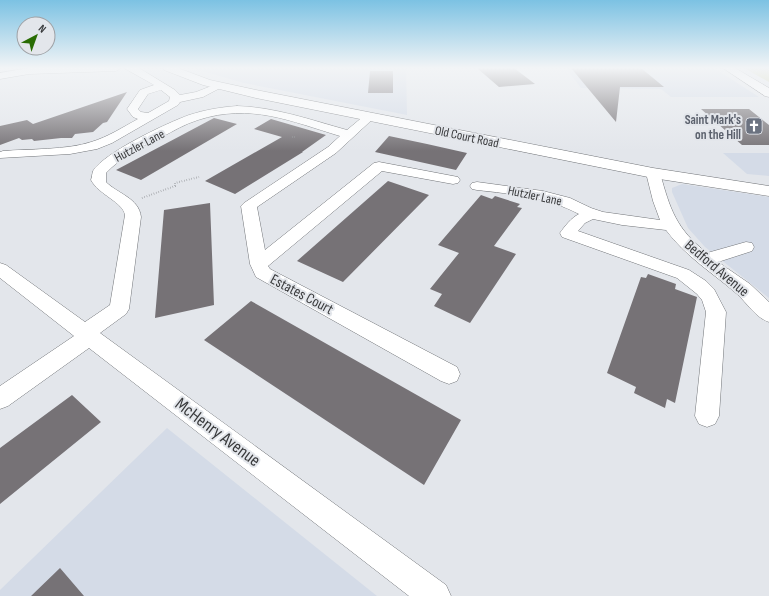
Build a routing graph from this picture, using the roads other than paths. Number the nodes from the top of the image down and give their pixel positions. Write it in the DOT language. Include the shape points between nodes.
graph roads {
  1 [pos="141,96"];
  2 [pos="175,96"];
  3 [pos="194,96"];
  4 [pos="267,96"];
  5 [pos="176,99"];
  6 [pos="151,117"];
  7 [pos="370,117"];
  8 [pos="350,135"];
  9 [pos="3,155"];
  10 [pos="653,173"];
  11 [pos="453,180"];
  12 [pos="477,186"];
  13 [pos="769,191"];
  14 [pos="590,214"];
  15 [pos="672,226"];
  16 [pos="746,247"];
  17 [pos="704,260"];
  18 [pos="259,264"];
  19 [pos="0,268"];
  20 [pos="769,315"];
  21 [pos="87,334"];
  22 [pos="449,374"];
  23 [pos="0,398"];
  24 [pos="706,416"];
  25 [pos="436,596"];
  1 -- 6 [label="street" via="132,110 137,115"];
  2 -- 5 [label="street"];
  3 -- 5 [label="street"];
  4 -- 7 [label="main road, Old Court Road"];
  5 -- 6 [label="street" via="169,107"];
  6 -- 9 [label="street" via="93,146"];
  7 -- 8 [label="street, Estates Court"];
  7 -- 10 [label="main road, Old Court Road"];
  8 -- 18 [label="street, Estates Court" via="249,206"];
  8 -- 21 [label="street, Hutzler Lane" via="262,111 238,109 205,114 118,155 100,169 97,175 98,181 131,208 133,217 120,309"];
  10 -- 13 [label="main road, Old Court Road"];
  10 -- 15 [label="street, Bedford Avenue"];
  11 -- 18 [label="street" via="379,166"];
  12 -- 14 [label="street, Hutzler Lane" via="552,198 572,204"];
  14 -- 15 [label="street, Hutzler Lane"];
  14 -- 24 [label="street" via="579,220 568,233 683,274 698,282 712,299 716,312"];
  15 -- 17 [label="street, Bedford Avenue"];
  16 -- 17 [label="street"];
  17 -- 20 [label="street, Bedford Avenue" via="744,290"];
  18 -- 22 [label="street, Estates Court" via="262,273"];
  19 -- 21 [label="street, McHenry Avenue"];
  21 -- 23 [label="street"];
  21 -- 25 [label="street, McHenry Avenue"];
}
